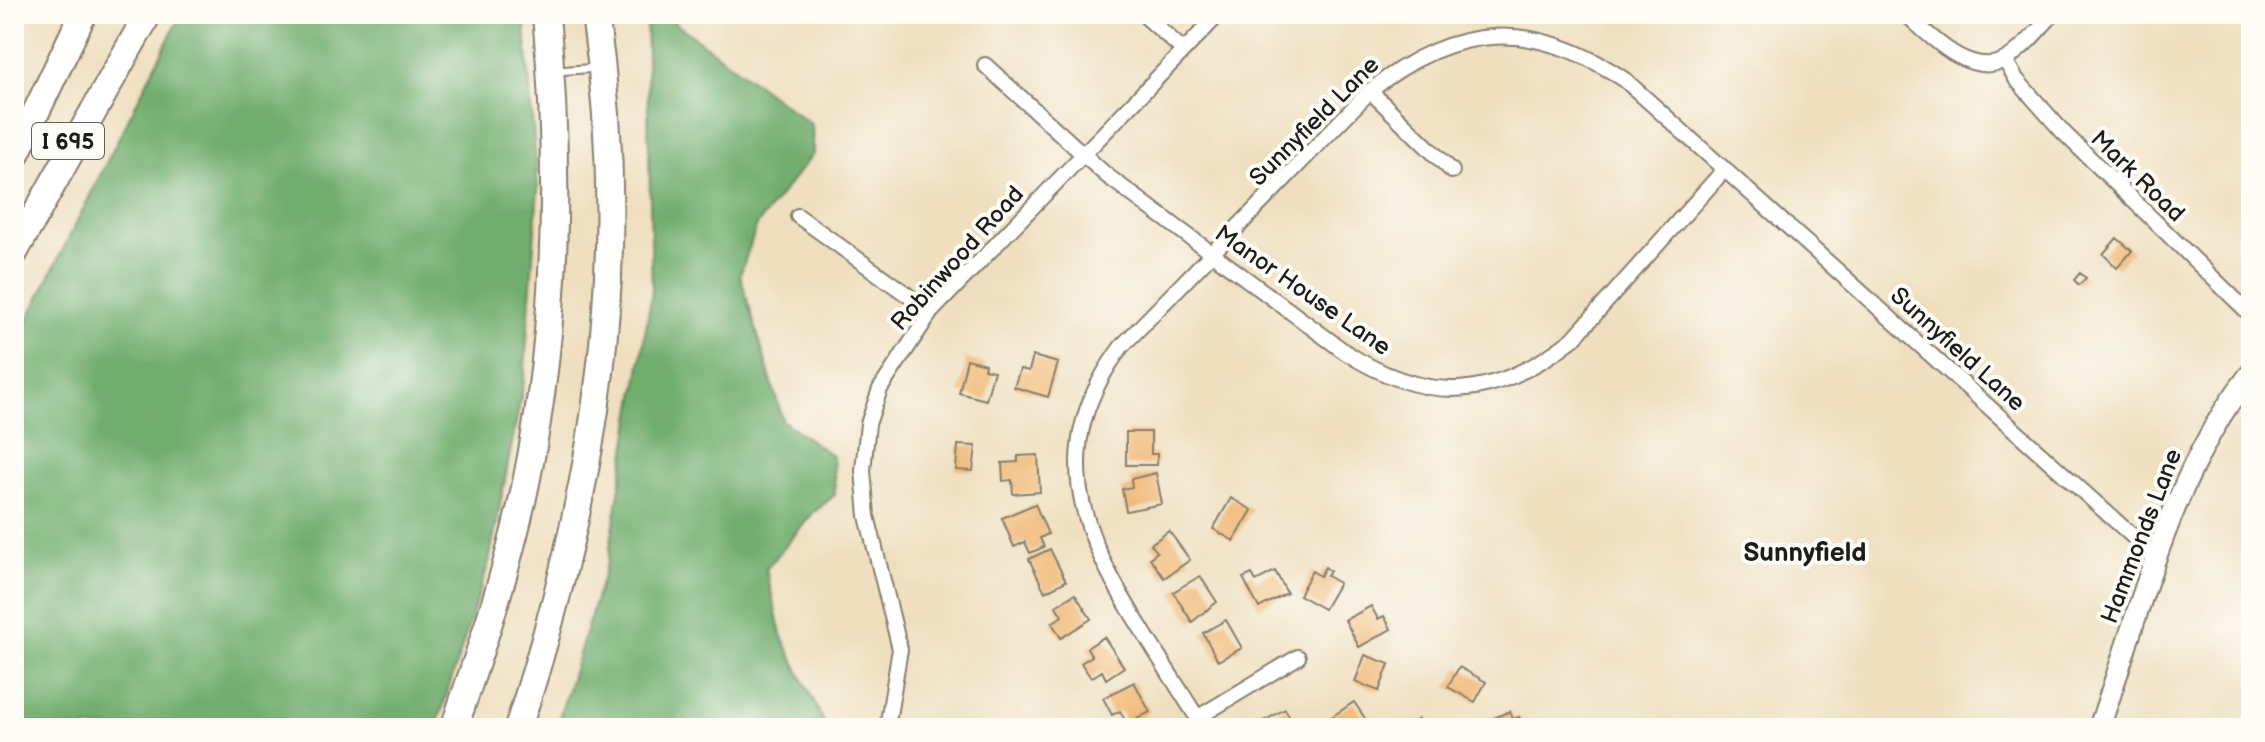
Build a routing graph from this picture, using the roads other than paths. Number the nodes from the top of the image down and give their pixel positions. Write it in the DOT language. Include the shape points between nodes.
graph roads {
  1 [pos="71,14"];
  2 [pos="83,14"];
  3 [pos="130,14"];
  4 [pos="148,14"];
  5 [pos="546,14"];
  6 [pos="595,14"];
  7 [pos="1143,14"];
  8 [pos="1219,14"];
  9 [pos="1906,14"];
  10 [pos="2053,14"];
  11 [pos="1183,50"];
  12 [pos="2005,60"];
  13 [pos="985,65"];
  14 [pos="603,68"];
  15 [pos="551,71"];
  16 [pos="1370,91"];
  17 [pos="1082,154"];
  18 [pos="14,156"];
  19 [pos="1725,169"];
  20 [pos="1452,171"];
  21 [pos="798,216"];
  22 [pos="14,252"];
  23 [pos="1213,255"];
  24 [pos="931,312"];
  25 [pos="2251,315"];
  26 [pos="2251,373"];
  27 [pos="2158,559"];
  28 [pos="1298,657"];
  29 [pos="1200,723"];
  30 [pos="454,727"];
  31 [pos="518,728"];
  32 [pos="887,728"];
  33 [pos="2099,728"];
  1 -- 18 [label="highway"];
  2 -- 18 [label="highway, I 695"];
  3 -- 22 [label="highway, I 695"];
  4 -- 22 [label="highway"];
  5 -- 15 [label="highway"];
  6 -- 14 [label="highway"];
  7 -- 11 [label="street"];
  8 -- 11 [label="street, Robinwood Road"];
  9 -- 12 [label="street" via="1962,58"];
  10 -- 12 [label="street"];
  11 -- 17 [label="street, Robinwood Road"];
  12 -- 25 [label="street, Mark Road" via="2073,143"];
  13 -- 17 [label="street, Manor House Lane"];
  14 -- 15 [label="lane"];
  14 -- 31 [label="highway" via="612,247 597,413 564,576"];
  15 -- 30 [label="highway" via="555,240 540,403 508,556"];
  16 -- 19 [label="street, Sunnyfield Lane" via="1427,52 1496,34 1531,38 1596,60"];
  16 -- 20 [label="street"];
  16 -- 23 [label="street, Sunnyfield Lane"];
  17 -- 23 [label="street, Manor House Lane"];
  17 -- 24 [label="street, Robinwood Road"];
  19 -- 23 [label="street, Manor House Lane" via="1573,339 1527,372 1467,389 1401,381 1372,370"];
  19 -- 27 [label="street, Sunnyfield Lane"];
  21 -- 24 [label="street"];
  23 -- 29 [label="street, Sunnyfield Lane" via="1108,364 1087,405 1076,480 1098,556"];
  24 -- 32 [label="street, Robinwood Road" via="880,389 868,424 863,470 867,516 900,649"];
  26 -- 27 [label="street, Hammonds Lane" via="2214,424"];
  27 -- 33 [label="street, Hammonds Lane"];
  28 -- 29 [label="street"];
}
